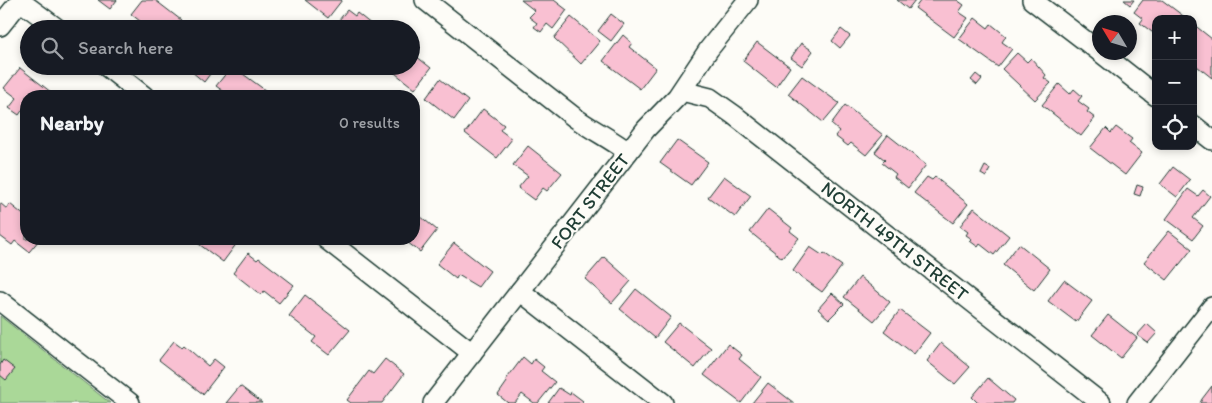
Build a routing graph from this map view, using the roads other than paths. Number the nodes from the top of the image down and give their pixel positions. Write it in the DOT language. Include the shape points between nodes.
graph roads {
  1 [pos="425,0"];
  2 [pos="748,0"];
  3 [pos="1032,0"];
  4 [pos="20,1"];
  5 [pos="46,20"];
  6 [pos="0,26"];
  7 [pos="1092,46"];
  8 [pos="1110,60"];
  9 [pos="117,75"];
  10 [pos="136,90"];
  11 [pos="682,91"];
  12 [pos="1152,93"];
  13 [pos="1197,128"];
  14 [pos="1212,140"];
  15 [pos="628,152"];
  16 [pos="334,245"];
  17 [pos="520,291"];
  18 [pos="0,301"];
  19 [pos="1212,307"];
  20 [pos="472,353"];
  21 [pos="130,403"];
  22 [pos="433,403"];
  23 [pos="663,403"];
  24 [pos="1101,403"];
  25 [pos="1137,403"];
  1 -- 15 [label="street" via="574,117"];
  2 -- 11 [label="street, FORT STREET" via="709,49"];
  3 -- 7 [label="street"];
  4 -- 5 [label="street"];
  4 -- 6 [label="street"];
  8 -- 12 [label="street"];
  9 -- 10 [label="street"];
  11 -- 15 [label="street, FORT STREET"];
  11 -- 24 [label="street, NORTH 49TH STREET" via="710,98 734,115"];
  13 -- 14 [label="street"];
  15 -- 17 [label="street, FORT STREET"];
  16 -- 20 [label="street"];
  17 -- 20 [label="street, FORT STREET"];
  17 -- 23 [label="street"];
  18 -- 21 [label="street"];
  19 -- 25 [label="street"];
  20 -- 22 [label="street, FORT STREET"];
}
